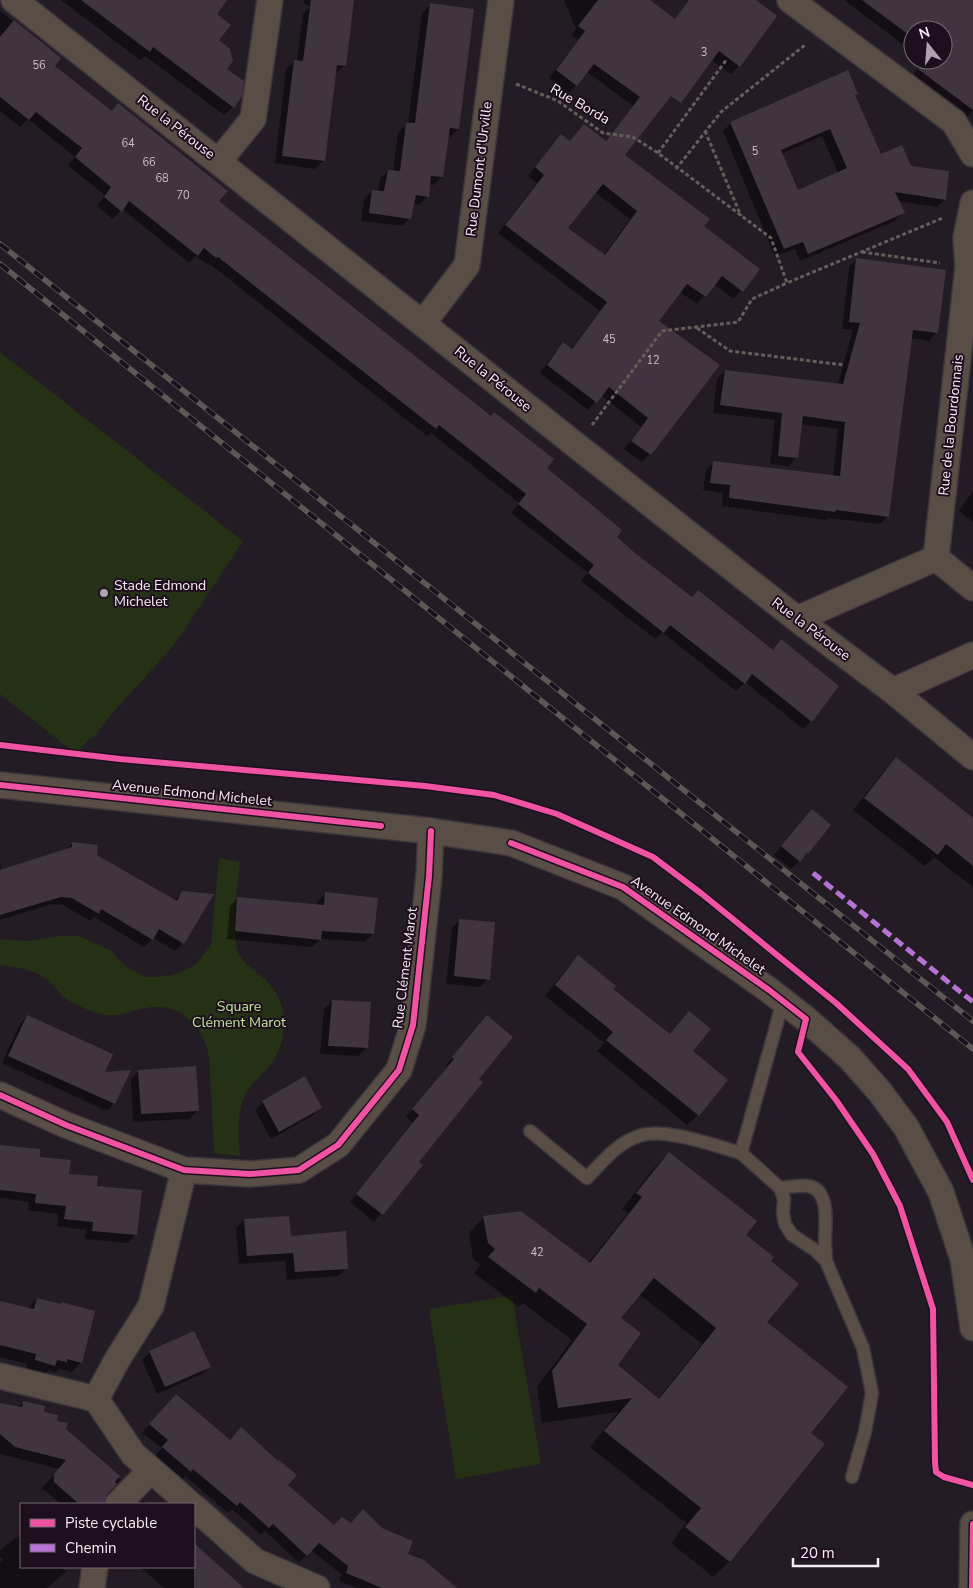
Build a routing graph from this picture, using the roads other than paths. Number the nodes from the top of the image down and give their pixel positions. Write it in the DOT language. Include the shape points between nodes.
graph roads {
  1 [pos="14,0"];
  2 [pos="270,0"];
  3 [pos="501,0"];
  4 [pos="790,0"];
  5 [pos="973,154"];
  6 [pos="219,161"];
  7 [pos="972,210"];
  8 [pos="423,324"];
  9 [pos="936,558"];
  10 [pos="973,588"];
  11 [pos="797,619"];
  12 [pos="973,655"];
  13 [pos="893,691"];
  14 [pos="973,757"];
  15 [pos="0,785"];
  16 [pos="431,831"];
  17 [pos="783,1001"];
  18 [pos="0,1095"];
  19 [pos="530,1131"];
  20 [pos="741,1153"];
  21 [pos="184,1170"];
  22 [pos="780,1188"];
  23 [pos="826,1261"];
  24 [pos="973,1328"];
  25 [pos="0,1376"];
  26 [pos="96,1399"];
  27 [pos="151,1470"];
  28 [pos="852,1477"];
  29 [pos="119,1503"];
  30 [pos="189,1503"];
  31 [pos="195,1508"];
  32 [pos="973,1524"];
  33 [pos="95,1568"];
  34 [pos="92,1588"];
  35 [pos="317,1588"];
  36 [pos="972,1588"];
  1 -- 6 [label="street, Rue la Pérouse"];
  2 -- 6 [label="street" via="253,120"];
  3 -- 8 [label="street, Rue Dumont d'Urville" via="467,265"];
  4 -- 5 [label="street" via="954,122"];
  6 -- 8 [label="street, Rue la Pérouse"];
  7 -- 9 [label="street, Rue de la Bourdonnais" via="966,238 968,267"];
  8 -- 11 [label="street, Rue la Pérouse"];
  9 -- 10 [label="street"];
  9 -- 11 [label="street"];
  11 -- 13 [label="street, Rue la Pérouse"];
  12 -- 13 [label="street"];
  13 -- 14 [label="street, Rue la Pérouse"];
  15 -- 16 [label="street, Avenue Edmond Michelet"];
  16 -- 17 [label="street, Avenue Edmond Michelet" via="511,843 623,886"];
  16 -- 21 [label="street, Rue Clément Marot" via="413,1025 399,1070 338,1145 299,1170 250,1174"];
  17 -- 20 [label="lane"];
  17 -- 24 [label="street, Avenue Edmond Michelet" via="850,1058 906,1127 941,1192 953,1225 963,1259"];
  18 -- 21 [label="street, Rue Clément Marot" via="66,1125"];
  19 -- 20 [label="lane" via="587,1178 607,1157 643,1134 669,1134"];
  20 -- 22 [label="lane"];
  21 -- 26 [label="street" via="151,1306"];
  22 -- 23 [label="lane" via="785,1224 792,1235"];
  22 -- 23 [label="lane" via="809,1186 818,1191 824,1201 827,1219"];
  23 -- 28 [label="lane" via="863,1348 872,1393"];
  25 -- 26 [label="street"];
  26 -- 27 [label="street" via="133,1454"];
  27 -- 29 [label="street"];
  27 -- 30 [label="street"];
  31 -- 35 [label="street" via="255,1561"];
  32 -- 36 [label="street"];
  33 -- 34 [label="street"];
}
